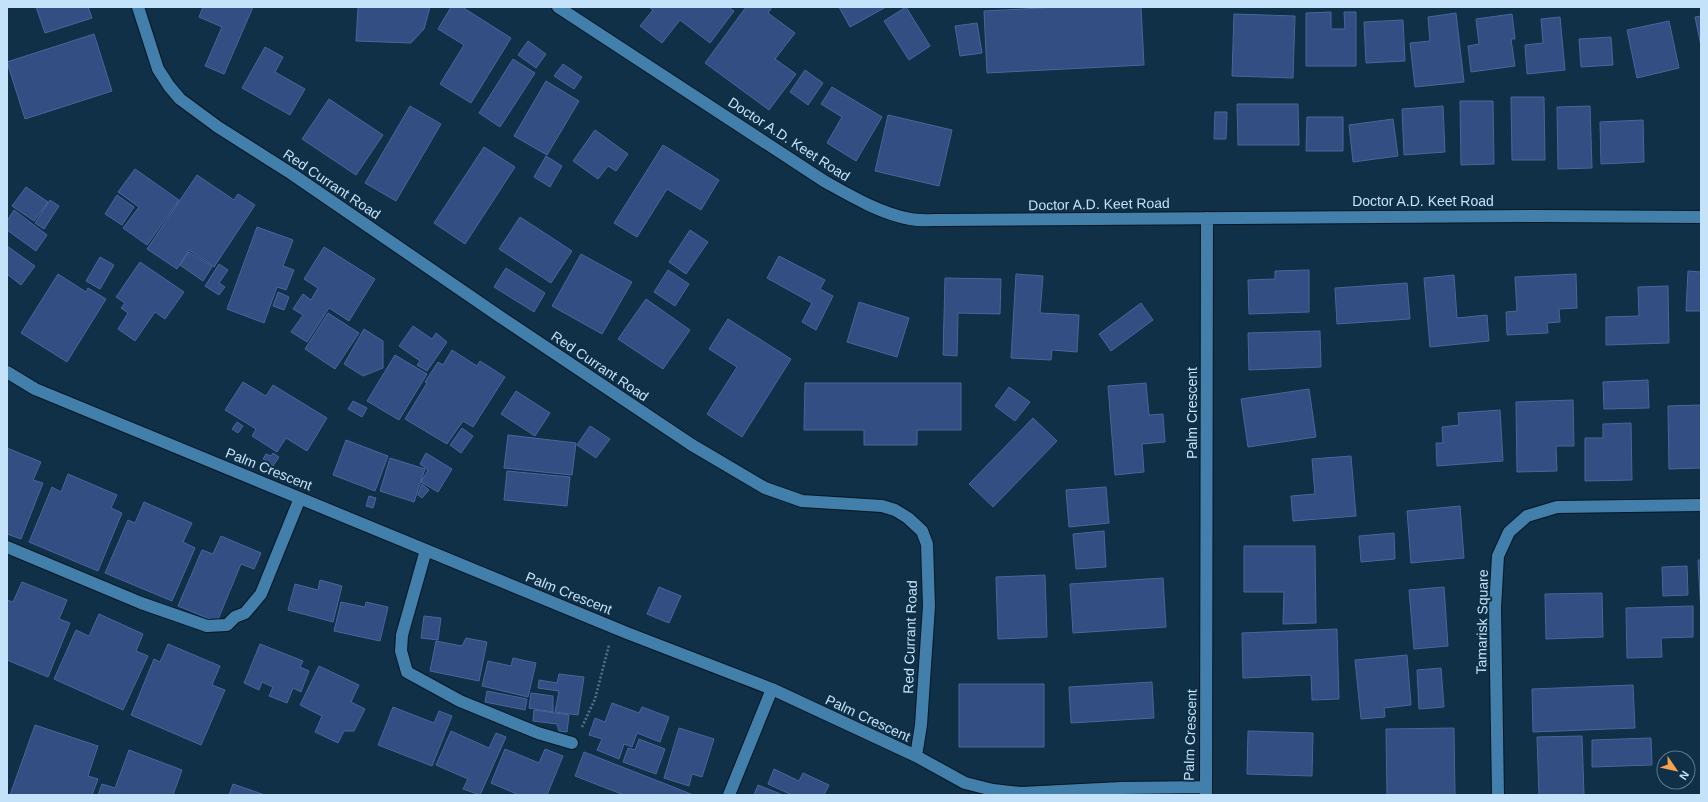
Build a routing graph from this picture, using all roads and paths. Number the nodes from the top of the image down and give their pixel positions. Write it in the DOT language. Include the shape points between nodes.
graph roads {
  1 [pos="138,7"];
  2 [pos="558,7"];
  3 [pos="1701,217"];
  4 [pos="1207,218"];
  5 [pos="7,372"];
  6 [pos="300,498"];
  7 [pos="1701,504"];
  8 [pos="7,547"];
  9 [pos="426,550"];
  10 [pos="614,628"];
  11 [pos="772,689"];
  12 [pos="572,743"];
  13 [pos="916,756"];
  14 [pos="1206,791"];
  15 [pos="728,795"];
  16 [pos="1498,795"];
  1 -- 13 [label="street, Red Currant Road" via="158,69 180,99 218,128 292,174 692,445 765,488 802,501 882,506 908,518 922,531 927,544 930,606 921,725"];
  2 -- 4 [label="street, Doctor A.D. Keet Road" via="824,181 886,212 910,219 941,220"];
  3 -- 4 [label="street, Doctor A.D. Keet Road"];
  4 -- 14 [label="street, Palm Crescent"];
  5 -- 6 [label="street, Palm Crescent" via="35,389"];
  6 -- 8 [label="street" via="261,594 245,613 227,625 207,626 148,606"];
  6 -- 9 [label="street, Palm Crescent"];
  7 -- 16 [label="street, Tamarisk Square" via="1557,507 1527,516 1508,532 1498,556 1495,608"];
  9 -- 10 [label="street, Palm Crescent"];
  9 -- 12 [label="street" via="402,635 401,651 407,672 460,701 538,733"];
  10 -- 11 [label="street, Palm Crescent"];
  10 -- 12 [label="path" via="595,699 586,721"];
  11 -- 13 [label="street, Palm Crescent"];
  11 -- 15 [label="street"];
  13 -- 14 [label="street, Palm Crescent" via="965,783 1007,792 1121,788"];
}
